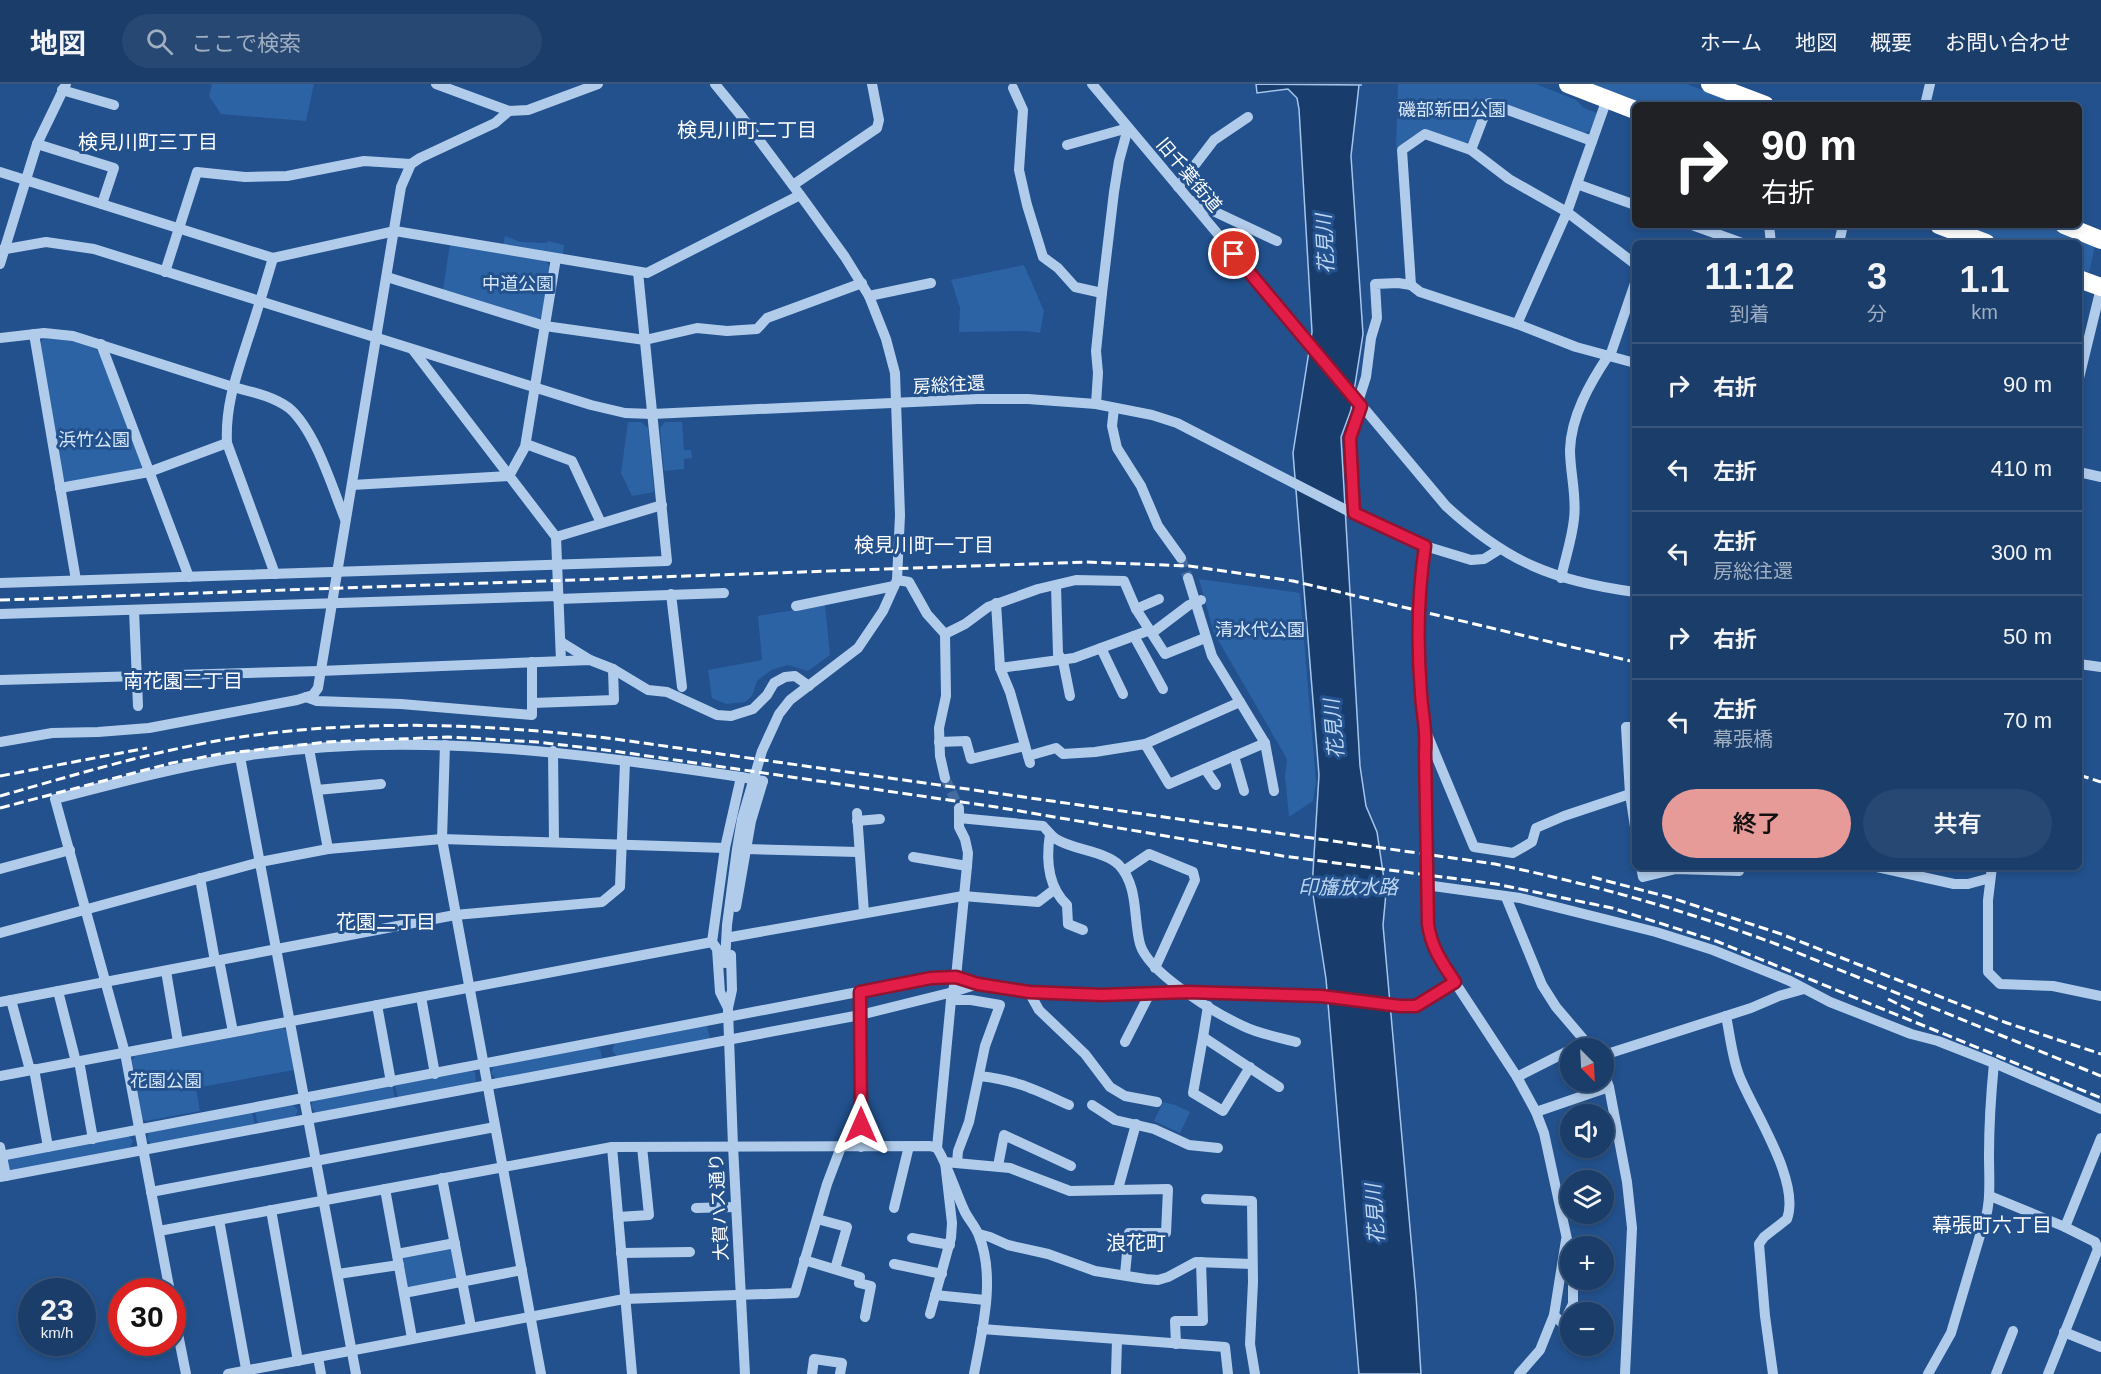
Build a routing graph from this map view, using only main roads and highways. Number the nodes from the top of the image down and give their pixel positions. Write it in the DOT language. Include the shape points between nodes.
graph roads {
  1 [pos="1568,84"];
  2 [pos="1719,86"];
  3 [pos="1758,102"];
  4 [pos="1632,109"];
  5 [pos="1946,228"];
  6 [pos="2071,228"];
  7 [pos="1974,240"];
  8 [pos="2101,240"];
  9 [pos="2082,280"];
  10 [pos="2101,287"];
  1 -- 4 [label="highway"];
  2 -- 3 [label="highway"];
  5 -- 7 [label="highway"];
  6 -- 8 [label="highway"];
  9 -- 10 [label="highway"];
}
